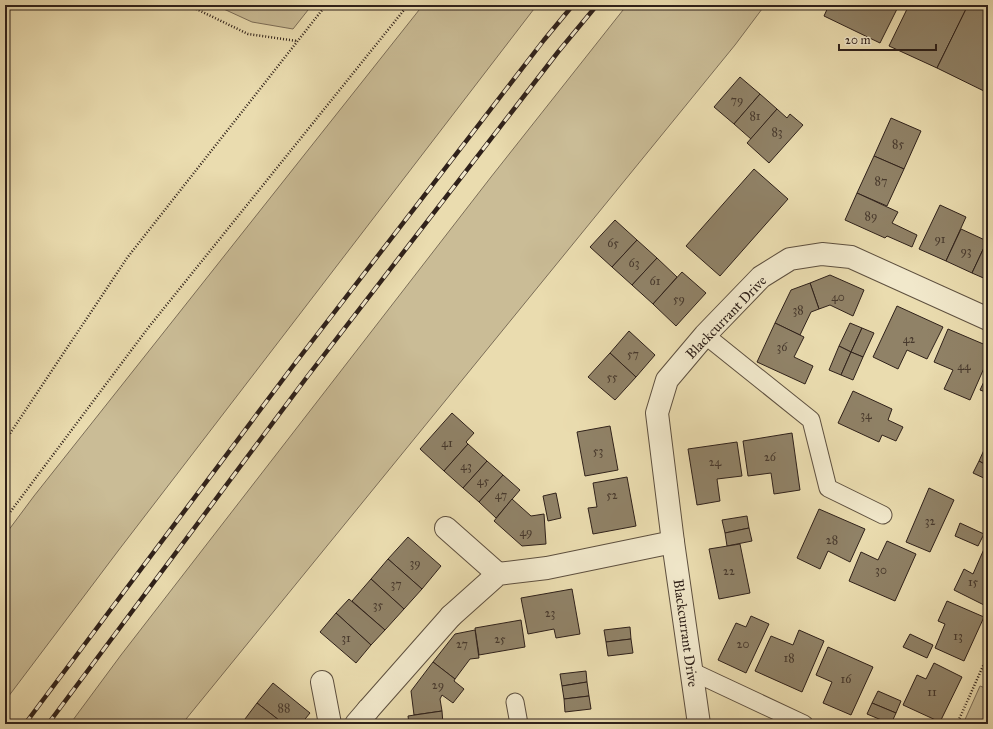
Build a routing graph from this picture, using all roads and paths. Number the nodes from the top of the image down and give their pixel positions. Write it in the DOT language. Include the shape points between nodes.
graph roads {
  1 [pos="188,5"];
  2 [pos="326,5"];
  3 [pos="408,5"];
  4 [pos="297,42"];
  5 [pos="988,319"];
  6 [pos="705,335"];
  7 [pos="5,440"];
  8 [pos="883,515"];
  9 [pos="5,519"];
  10 [pos="446,528"];
  11 [pos="673,542"];
  12 [pos="498,574"];
  13 [pos="988,655"];
  14 [pos="691,671"];
  15 [pos="322,682"];
  16 [pos="514,702"];
  17 [pos="362,717"];
  18 [pos="330,724"];
  19 [pos="519,724"];
  20 [pos="699,724"];
  21 [pos="804,724"];
  22 [pos="956,724"];
  1 -- 4 [label="path" via="248,34"];
  2 -- 4 [label="path"];
  3 -- 9 [label="path" via="148,328"];
  4 -- 7 [label="path" via="127,258"];
  5 -- 6 [label="street, Blackcurrant Drive" via="851,257 822,254 790,259 761,277"];
  6 -- 8 [label="lane" via="811,420 828,488"];
  6 -- 11 [label="street, Blackcurrant Drive" via="668,380 657,413"];
  10 -- 12 [label="street"];
  11 -- 12 [label="street" via="547,568"];
  11 -- 14 [label="street, Blackcurrant Drive"];
  12 -- 17 [label="street" via="451,616"];
  13 -- 22 [label="path"];
  14 -- 20 [label="street, Blackcurrant Drive"];
  14 -- 21 [label="lane"];
  15 -- 18 [label="street"];
  16 -- 19 [label="lane"];
}
